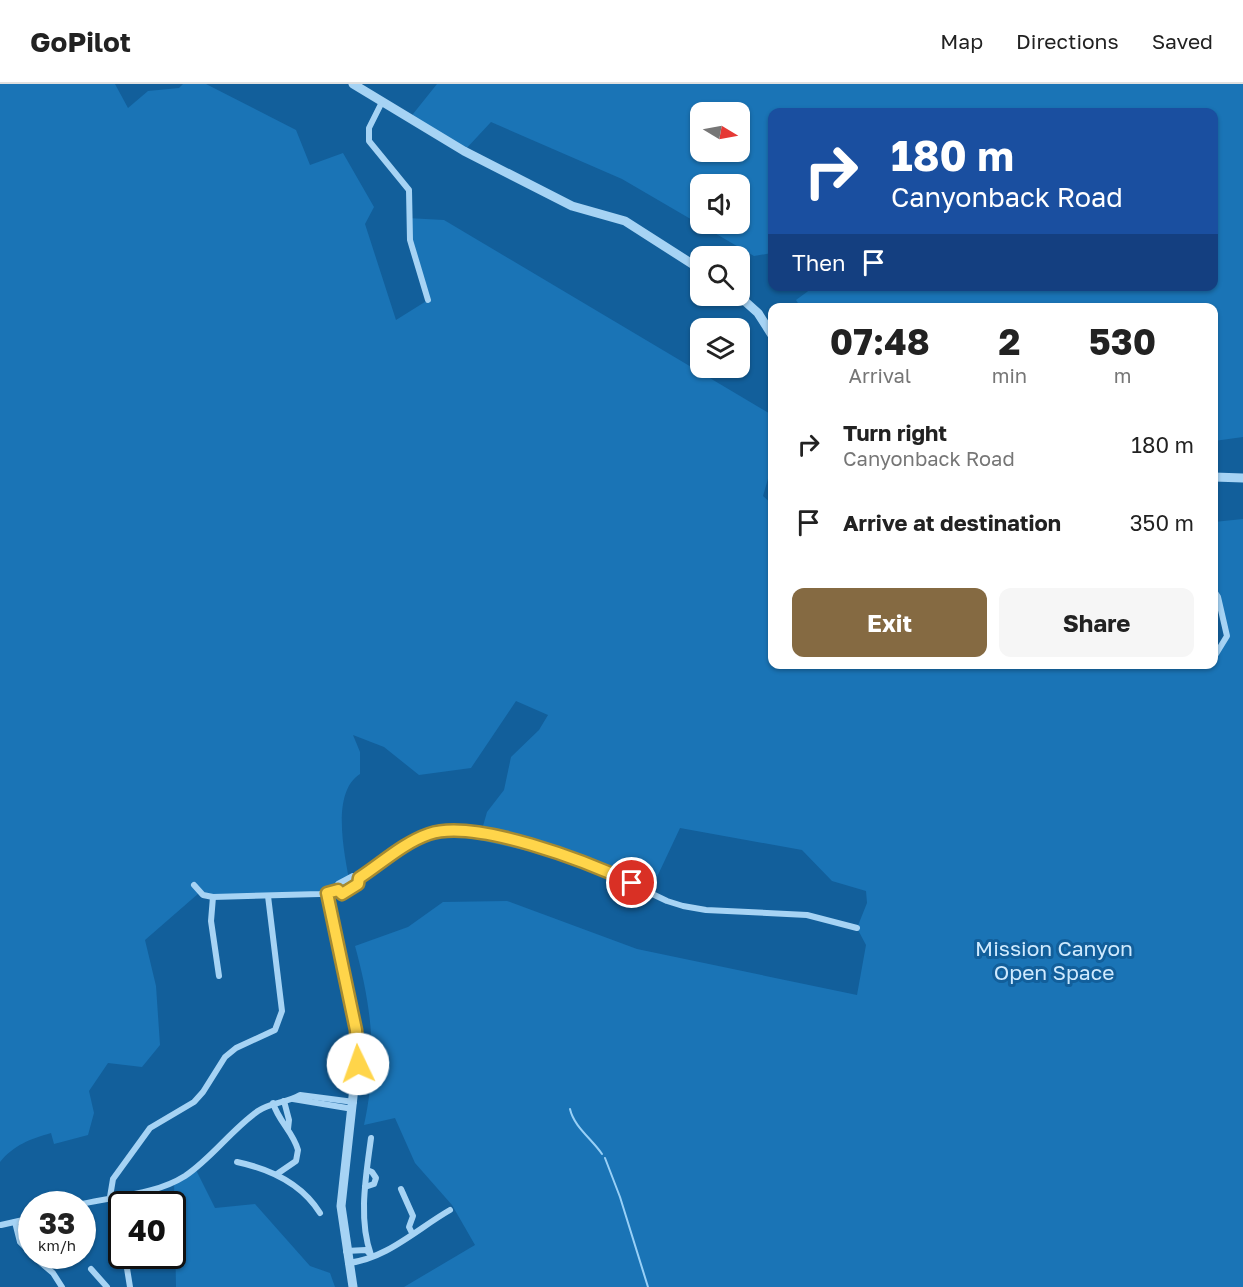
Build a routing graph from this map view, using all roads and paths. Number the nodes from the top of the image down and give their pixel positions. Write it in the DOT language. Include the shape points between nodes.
graph roads {
  1 [pos="353,84"];
  2 [pos="382,102"];
  3 [pos="690,263"];
  4 [pos="428,300"];
  5 [pos="750,306"];
  6 [pos="768,329"];
  7 [pos="1218,477"];
  8 [pos="1243,478"];
  9 [pos="1218,597"];
  10 [pos="1218,651"];
  11 [pos="359,878"];
  12 [pos="194,885"];
  13 [pos="342,892"];
  14 [pos="327,893"];
  15 [pos="268,896"];
  16 [pos="213,897"];
  17 [pos="857,928"];
  18 [pos="219,976"];
  19 [pos="318,1096"];
  20 [pos="293,1099"];
  21 [pos="284,1101"];
  22 [pos="273,1103"];
  23 [pos="317,1104"];
  24 [pos="353,1105"];
  25 [pos="288,1129"];
  26 [pos="371,1138"];
  27 [pos="237,1162"];
  28 [pos="277,1174"];
  29 [pos="401,1189"];
  30 [pos="111,1191"];
  31 [pos="143,1191"];
  32 [pos="450,1210"];
  33 [pos="320,1213"];
  34 [pos="413,1216"];
  35 [pos="18,1221"];
  36 [pos="15,1222"];
  37 [pos="1,1225"];
  38 [pos="423,1226"];
  39 [pos="412,1233"];
  40 [pos="18,1234"];
  41 [pos="346,1251"];
  42 [pos="371,1255"];
  43 [pos="348,1263"];
  44 [pos="48,1269"];
  45 [pos="91,1269"];
  46 [pos="127,1269"];
  47 [pos="352,1286"];
  48 [pos="62,1287"];
  49 [pos="107,1287"];
  50 [pos="130,1287"];
  1 -- 2 [label="street"];
  2 -- 3 [label="street" via="464,151 572,206 625,221"];
  2 -- 4 [label="street" via="369,128 369,141 409,190 410,240"];
  5 -- 6 [label="street"];
  7 -- 8 [label="street"];
  9 -- 10 [label="street" via="1227,636"];
  11 -- 13 [label="street" via="358,884"];
  11 -- 13 [label="street" via="352,876 338,884"];
  11 -- 17 [label="street" via="400,848 431,833 483,832 575,857 678,905 807,915"];
  12 -- 16 [label="street" via="199,893"];
  13 -- 14 [label="street"];
  14 -- 15 [label="street"];
  14 -- 24 [label="street" via="356,1030 358,1058"];
  15 -- 16 [label="street"];
  15 -- 30 [label="street" via="282,1011 279,1025 230,1053 194,1102 150,1128 113,1179"];
  16 -- 18 [label="street" via="211,921"];
  19 -- 20 [label="street" via="300,1095"];
  19 -- 23 [label="street"];
  19 -- 24 [label="street"];
  20 -- 21 [label="street"];
  20 -- 23 [label="street"];
  21 -- 22 [label="street"];
  21 -- 25 [label="street"];
  22 -- 25 [label="street" via="281,1124"];
  22 -- 31 [label="street" via="240,1125 185,1175"];
  23 -- 24 [label="street"];
  24 -- 41 [label="street" via="341,1206"];
  25 -- 28 [label="street" via="296,1141 298,1155 296,1161"];
  26 -- 42 [label="street" via="365,1187 366,1233"];
  27 -- 28 [label="street"];
  28 -- 33 [label="street" via="304,1193"];
  29 -- 34 [label="street"];
  32 -- 38 [label="street"];
  34 -- 38 [label="street"];
  34 -- 39 [label="street" via="409,1227"];
  35 -- 36 [label="street"];
  36 -- 37 [label="street"];
  36 -- 40 [label="street"];
  38 -- 39 [label="street"];
  39 -- 42 [label="street" via="385,1252"];
  41 -- 42 [label="street" via="366,1250"];
  41 -- 43 [label="street"];
  42 -- 43 [label="street" via="367,1260"];
  43 -- 47 [label="street"];
  44 -- 48 [label="street"];
  45 -- 49 [label="street"];
  46 -- 50 [label="street"];
}
